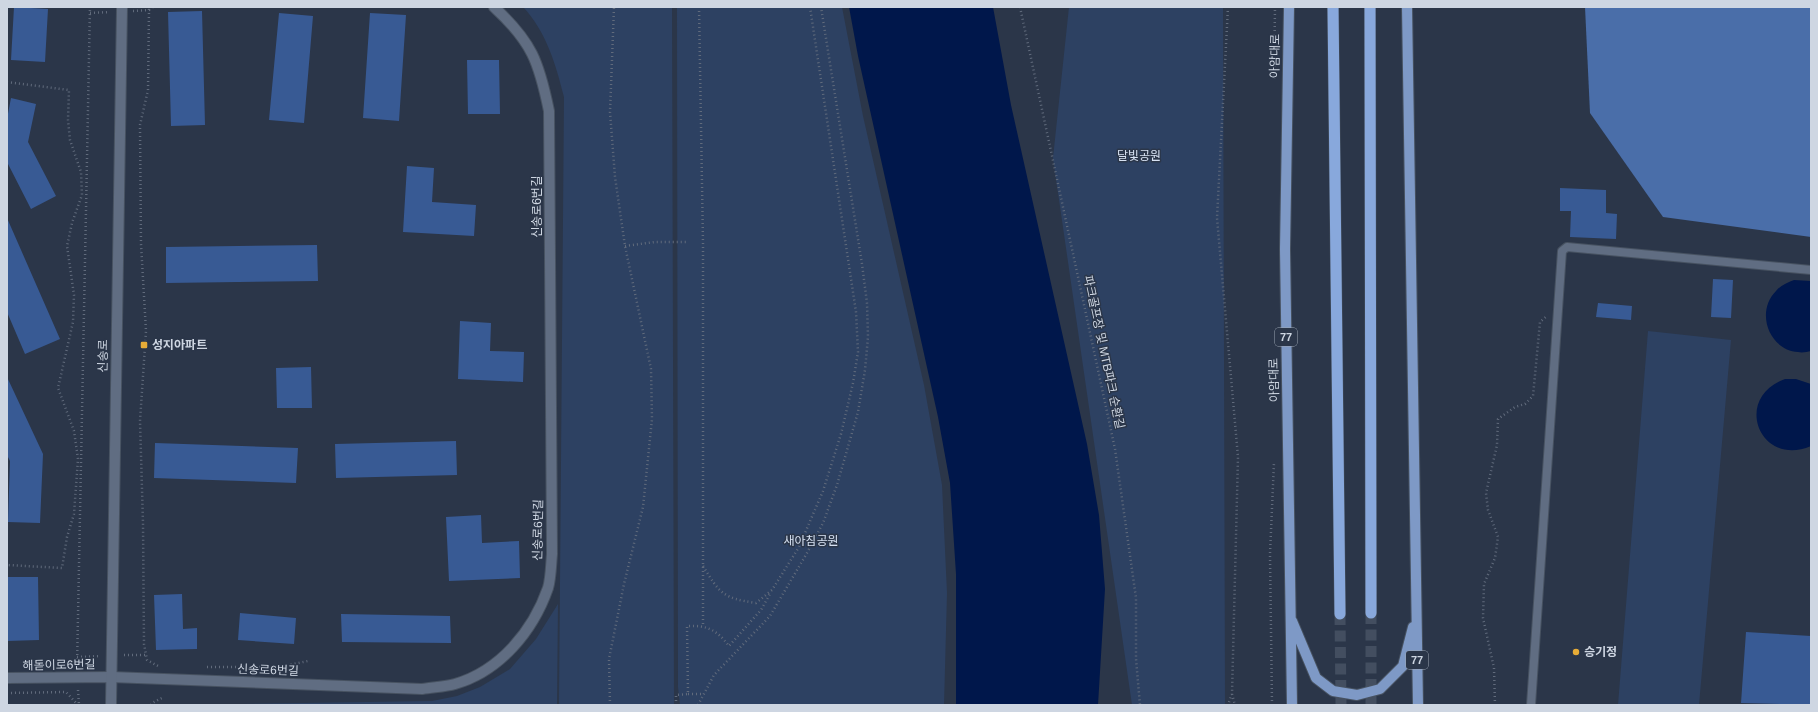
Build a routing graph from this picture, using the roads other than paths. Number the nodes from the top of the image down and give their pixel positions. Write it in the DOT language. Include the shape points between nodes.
graph roads {
  1 [pos="122,7"];
  2 [pos="494,7"];
  3 [pos="1289,7"];
  4 [pos="1333,7"];
  5 [pos="1370,7"];
  6 [pos="1407,7"];
  7 [pos="1811,270"];
  8 [pos="1371,613"];
  9 [pos="1340,614"];
  10 [pos="1417,615"];
  11 [pos="1290,616"];
  12 [pos="1291,668"];
  13 [pos="111,677"];
  14 [pos="7,678"];
  15 [pos="111,705"];
  16 [pos="1285,705"];
  17 [pos="1292,705"];
  18 [pos="1418,705"];
  19 [pos="1531,705"];
  1 -- 13 [label="street, 신송로"];
  2 -- 13 [label="street, 신송로6번길" via="528,44 541,73 549,111 552,554 548,586 538,611 517,644 491,667 455,684 422,688"];
  3 -- 11 [label="main road, 아암대로 / 77" via="1285,249"];
  4 -- 9 [label="highway"];
  5 -- 8 [label="highway"];
  6 -- 10 [label="main road, 77"];
  7 -- 19 [label="lane" via="1567,246 1562,251"];
  10 -- 11 [label="main road" via="1403,666 1380,689 1357,695 1333,691 1316,678"];
  10 -- 18 [label="main road, 77"];
  11 -- 12 [label="main road, 아암대로 / 77"];
  12 -- 16 [label="main road"];
  12 -- 17 [label="main road, 아암대로 / 77"];
  13 -- 14 [label="street, 해돋이로6번길"];
  13 -- 15 [label="street, 신송로"];
}
